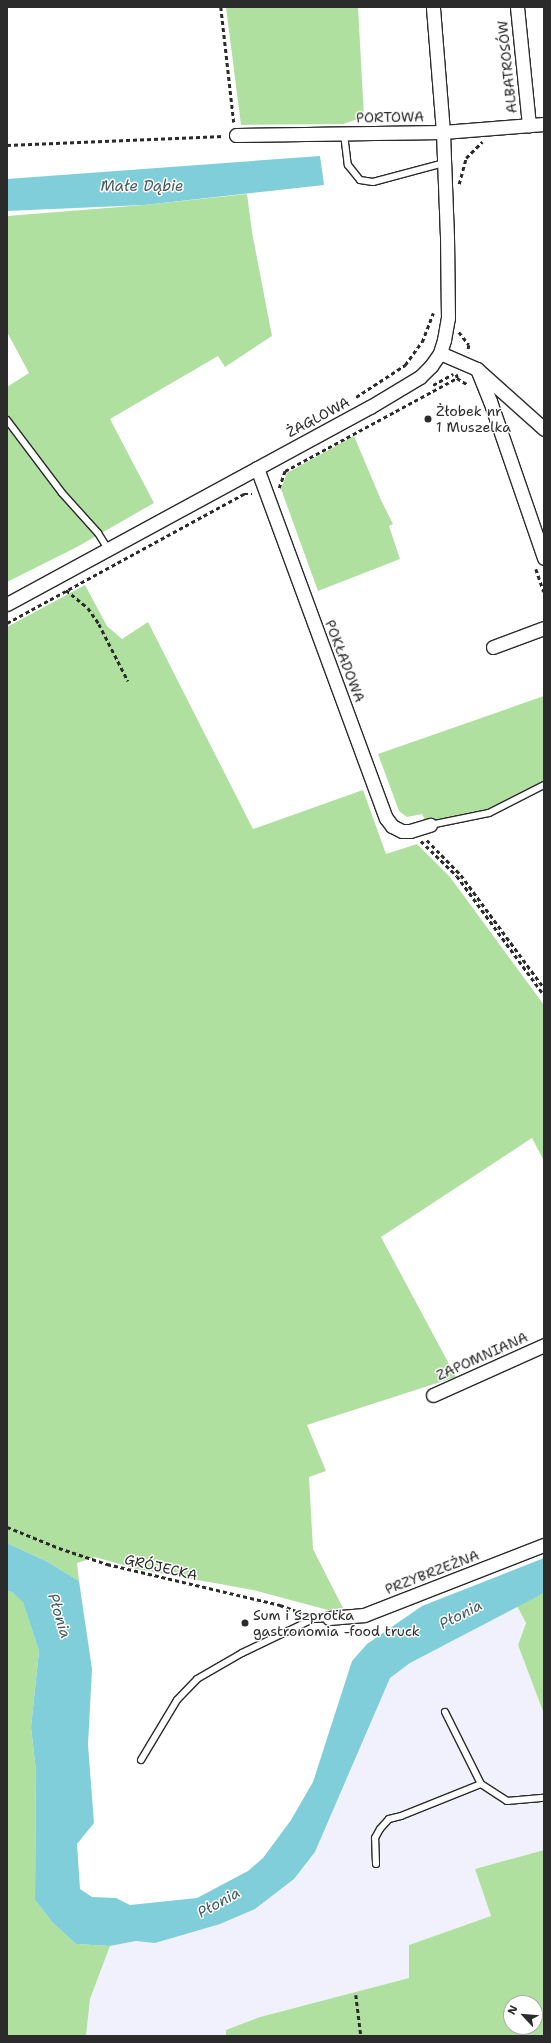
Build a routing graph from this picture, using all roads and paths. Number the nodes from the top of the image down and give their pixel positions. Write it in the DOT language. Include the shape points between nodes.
graph roads {
  1 [pos="221,7"];
  2 [pos="433,7"];
  3 [pos="517,7"];
  4 [pos="529,124"];
  5 [pos="544,124"];
  6 [pos="443,132"];
  7 [pos="344,134"];
  8 [pos="236,135"];
  9 [pos="485,139"];
  10 [pos="7,145"];
  11 [pos="444,163"];
  12 [pos="458,187"];
  13 [pos="434,312"];
  14 [pos="440,353"];
  15 [pos="477,369"];
  16 [pos="456,372"];
  17 [pos="355,398"];
  18 [pos="7,420"];
  19 [pos="544,429"];
  20 [pos="256,468"];
  21 [pos="278,490"];
  22 [pos="256,496"];
  23 [pos="108,549"];
  24 [pos="544,558"];
  25 [pos="57,577"];
  26 [pos="67,591"];
  27 [pos="7,604"];
  28 [pos="7,623"];
  29 [pos="544,628"];
  30 [pos="493,647"];
  31 [pos="128,681"];
  32 [pos="544,785"];
  33 [pos="424,827"];
  34 [pos="544,988"];
  35 [pos="544,995"];
  36 [pos="544,1345"];
  37 [pos="433,1395"];
  38 [pos="7,1527"];
  39 [pos="544,1545"];
  40 [pos="329,1618"];
  41 [pos="313,1619"];
  42 [pos="445,1712"];
  43 [pos="141,1760"];
  44 [pos="481,1784"];
  45 [pos="544,1798"];
  46 [pos="376,1864"];
  47 [pos="356,1996"];
  48 [pos="361,2036"];
  1 -- 8 [label="path"];
  2 -- 6 [label="street, ŻAGLOWA"];
  3 -- 4 [label="street, ALBATROSÓW"];
  4 -- 5 [label="street, PORTOWA"];
  4 -- 6 [label="street, PORTOWA"];
  6 -- 7 [label="street, PORTOWA"];
  6 -- 11 [label="street, ŻAGLOWA"];
  7 -- 8 [label="street, PORTOWA"];
  7 -- 11 [label="lane" via="348,165 360,180 373,182"];
  8 -- 10 [label="path"];
  9 -- 12 [label="path" via="466,158"];
  11 -- 14 [label="street, ŻAGLOWA" via="448,318"];
  13 -- 17 [label="path" via="422,342 405,365"];
  14 -- 15 [label="street"];
  14 -- 20 [label="street, ŻAGLOWA" via="420,377"];
  15 -- 19 [label="street"];
  15 -- 24 [label="street"];
  16 -- 21 [label="path" via="457,378 285,472"];
  18 -- 23 [label="lane"];
  20 -- 23 [label="street, ŻAGLOWA"];
  20 -- 33 [label="street, POKŁADOWA" via="386,818 399,830"];
  22 -- 26 [label="path" via="244,494"];
  23 -- 25 [label="street, ŻAGLOWA"];
  25 -- 26 [label="path"];
  25 -- 27 [label="street, ŻAGLOWA"];
  26 -- 28 [label="path"];
  26 -- 31 [label="path" via="88,608"];
  29 -- 30 [label="street"];
  32 -- 33 [label="lane" via="489,814"];
  33 -- 34 [label="path" via="430,843 461,875"];
  33 -- 35 [label="path" via="421,840 457,876"];
  36 -- 37 [label="street, ZAPOMNIANA"];
  38 -- 41 [label="path, GRÓJECKA" via="94,1560 135,1572 280,1605"];
  39 -- 40 [label="street, PRZYBRZEŻNA" via="364,1615"];
  40 -- 41 [label="lane"];
  41 -- 43 [label="lane" via="242,1652 197,1679 177,1700"];
  42 -- 44 [label="lane"];
  44 -- 45 [label="lane" via="507,1801"];
  44 -- 46 [label="lane" via="389,1819 375,1838"];
  47 -- 48 [label="path"];
}
